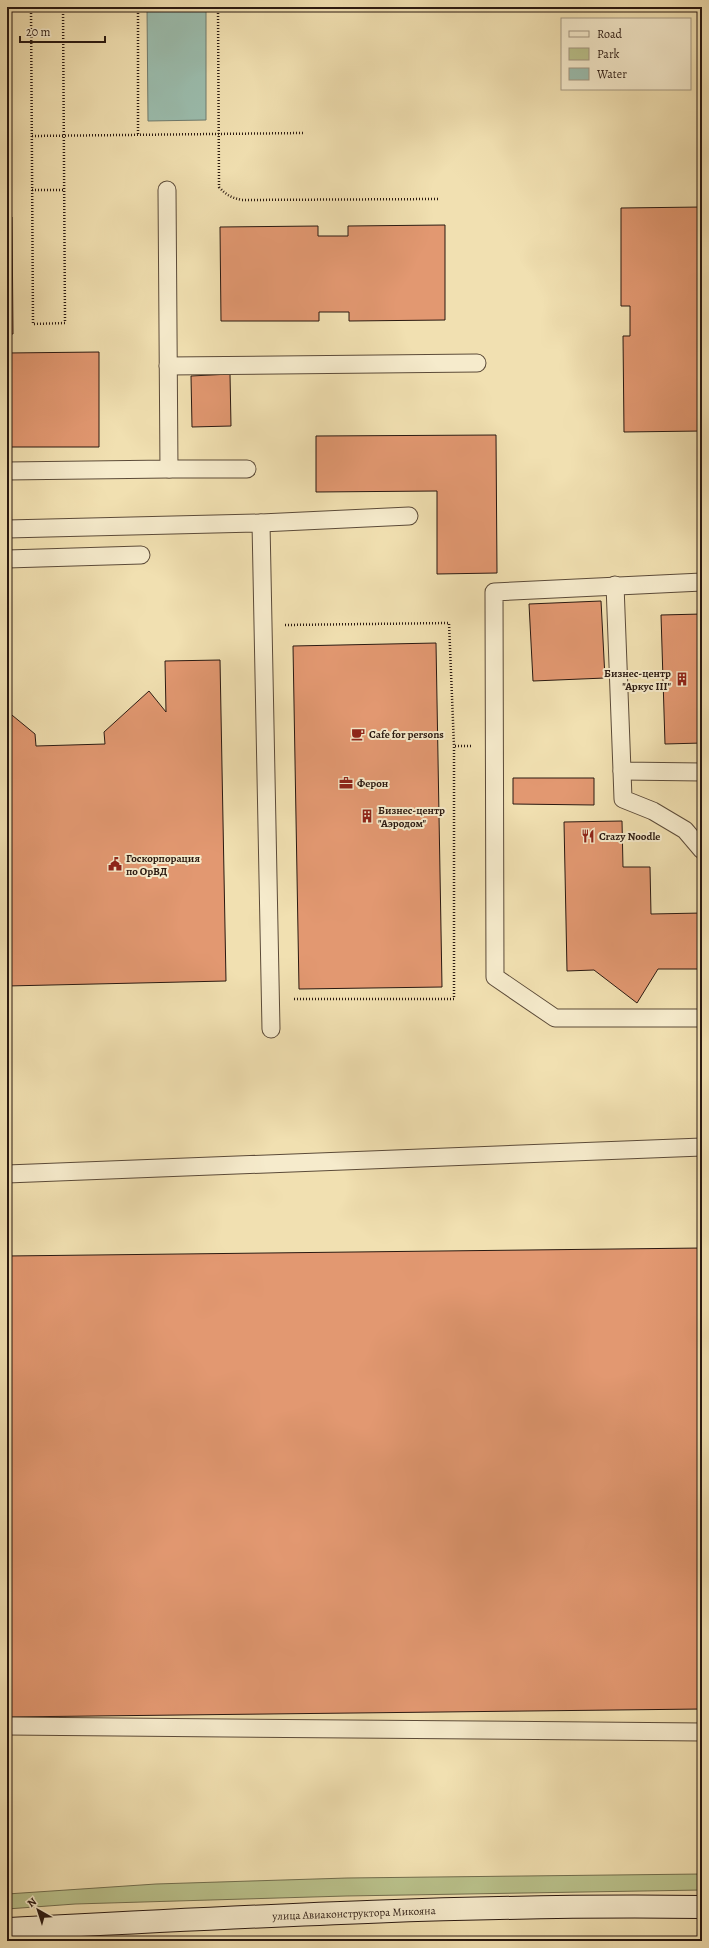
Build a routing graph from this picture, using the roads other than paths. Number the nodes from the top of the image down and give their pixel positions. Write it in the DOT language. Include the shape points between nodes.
graph roads {
  1 [pos="167,190"];
  2 [pos="477,363"];
  3 [pos="168,366"];
  4 [pos="169,469"];
  5 [pos="247,469"];
  6 [pos="7,471"];
  7 [pos="409,516"];
  8 [pos="261,523"];
  9 [pos="7,529"];
  10 [pos="141,555"];
  11 [pos="7,559"];
  12 [pos="702,582"];
  13 [pos="615,585"];
  14 [pos="622,771"];
  15 [pos="702,772"];
  16 [pos="702,850"];
  17 [pos="702,1018"];
  18 [pos="271,1029"];
  19 [pos="702,1147"];
  20 [pos="7,1174"];
  21 [pos="7,1726"];
  22 [pos="702,1732"];
  23 [pos="702,1907"];
  24 [pos="7,1929"];
  1 -- 3 [label="lane"];
  2 -- 3 [label="lane"];
  3 -- 4 [label="lane"];
  4 -- 5 [label="lane"];
  4 -- 6 [label="lane"];
  7 -- 8 [label="lane"];
  8 -- 9 [label="lane"];
  8 -- 18 [label="lane"];
  10 -- 11 [label="lane"];
  12 -- 13 [label="lane"];
  13 -- 14 [label="lane"];
  13 -- 17 [label="lane" via="494,592 495,977 555,1018"];
  14 -- 15 [label="lane"];
  14 -- 16 [label="lane" via="624,799 653,811 684,830"];
  19 -- 20 [label="lane"];
  21 -- 22 [label="lane"];
  23 -- 24 [label="street, улица Авиаконструктора Микояна" via="627,1906 278,1915"];
}
